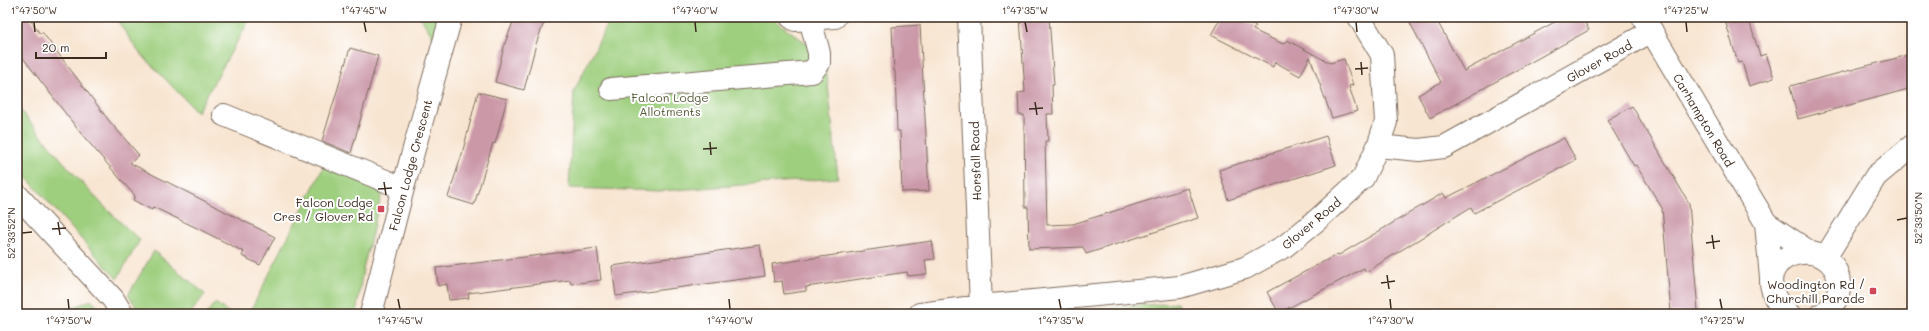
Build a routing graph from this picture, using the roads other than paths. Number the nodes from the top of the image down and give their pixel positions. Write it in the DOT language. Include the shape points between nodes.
graph roads {
  1 [pos="451,17"];
  2 [pos="835,17"];
  3 [pos="969,17"];
  4 [pos="1359,17"];
  5 [pos="800,18"];
  6 [pos="1648,24"];
  7 [pos="611,89"];
  8 [pos="224,115"];
  9 [pos="1378,146"];
  10 [pos="1912,146"];
  11 [pos="403,188"];
  12 [pos="17,195"];
  13 [pos="1766,222"];
  14 [pos="1818,256"];
  15 [pos="1839,284"];
  16 [pos="1773,296"];
  17 [pos="981,306"];
  18 [pos="122,314"];
  19 [pos="371,314"];
  20 [pos="920,314"];
  21 [pos="1789,314"];
  22 [pos="1822,314"];
  23 [pos="1842,314"];
  1 -- 11 [label="street, Falcon Lodge Crescent"];
  2 -- 5 [label="street"];
  3 -- 17 [label="street, Horsfall Road"];
  4 -- 9 [label="street" via="1382,55 1386,122"];
  5 -- 7 [label="street" via="819,53 819,63 812,72"];
  6 -- 9 [label="street, Glover Road" via="1444,147 1419,150"];
  6 -- 13 [label="street, Carhampton Road"];
  8 -- 11 [label="street"];
  9 -- 17 [label="street, Glover Road" via="1363,178 1285,246 1245,268 1180,287"];
  10 -- 14 [label="street" via="1876,176"];
  11 -- 19 [label="street, Falcon Lodge Crescent"];
  12 -- 18 [label="street" via="113,299"];
  13 -- 14 [label="street, Carhampton Road"];
  13 -- 16 [label="street, Carhampton Road"];
  14 -- 15 [label="street, Carhampton Road" via="1836,271"];
  14 -- 16 [label="street" via="1797,253 1784,258 1776,266"];
  15 -- 22 [label="street" via="1836,299"];
  15 -- 23 [label="street"];
  16 -- 21 [label="street"];
  17 -- 20 [label="street, Glover Road"];
}
